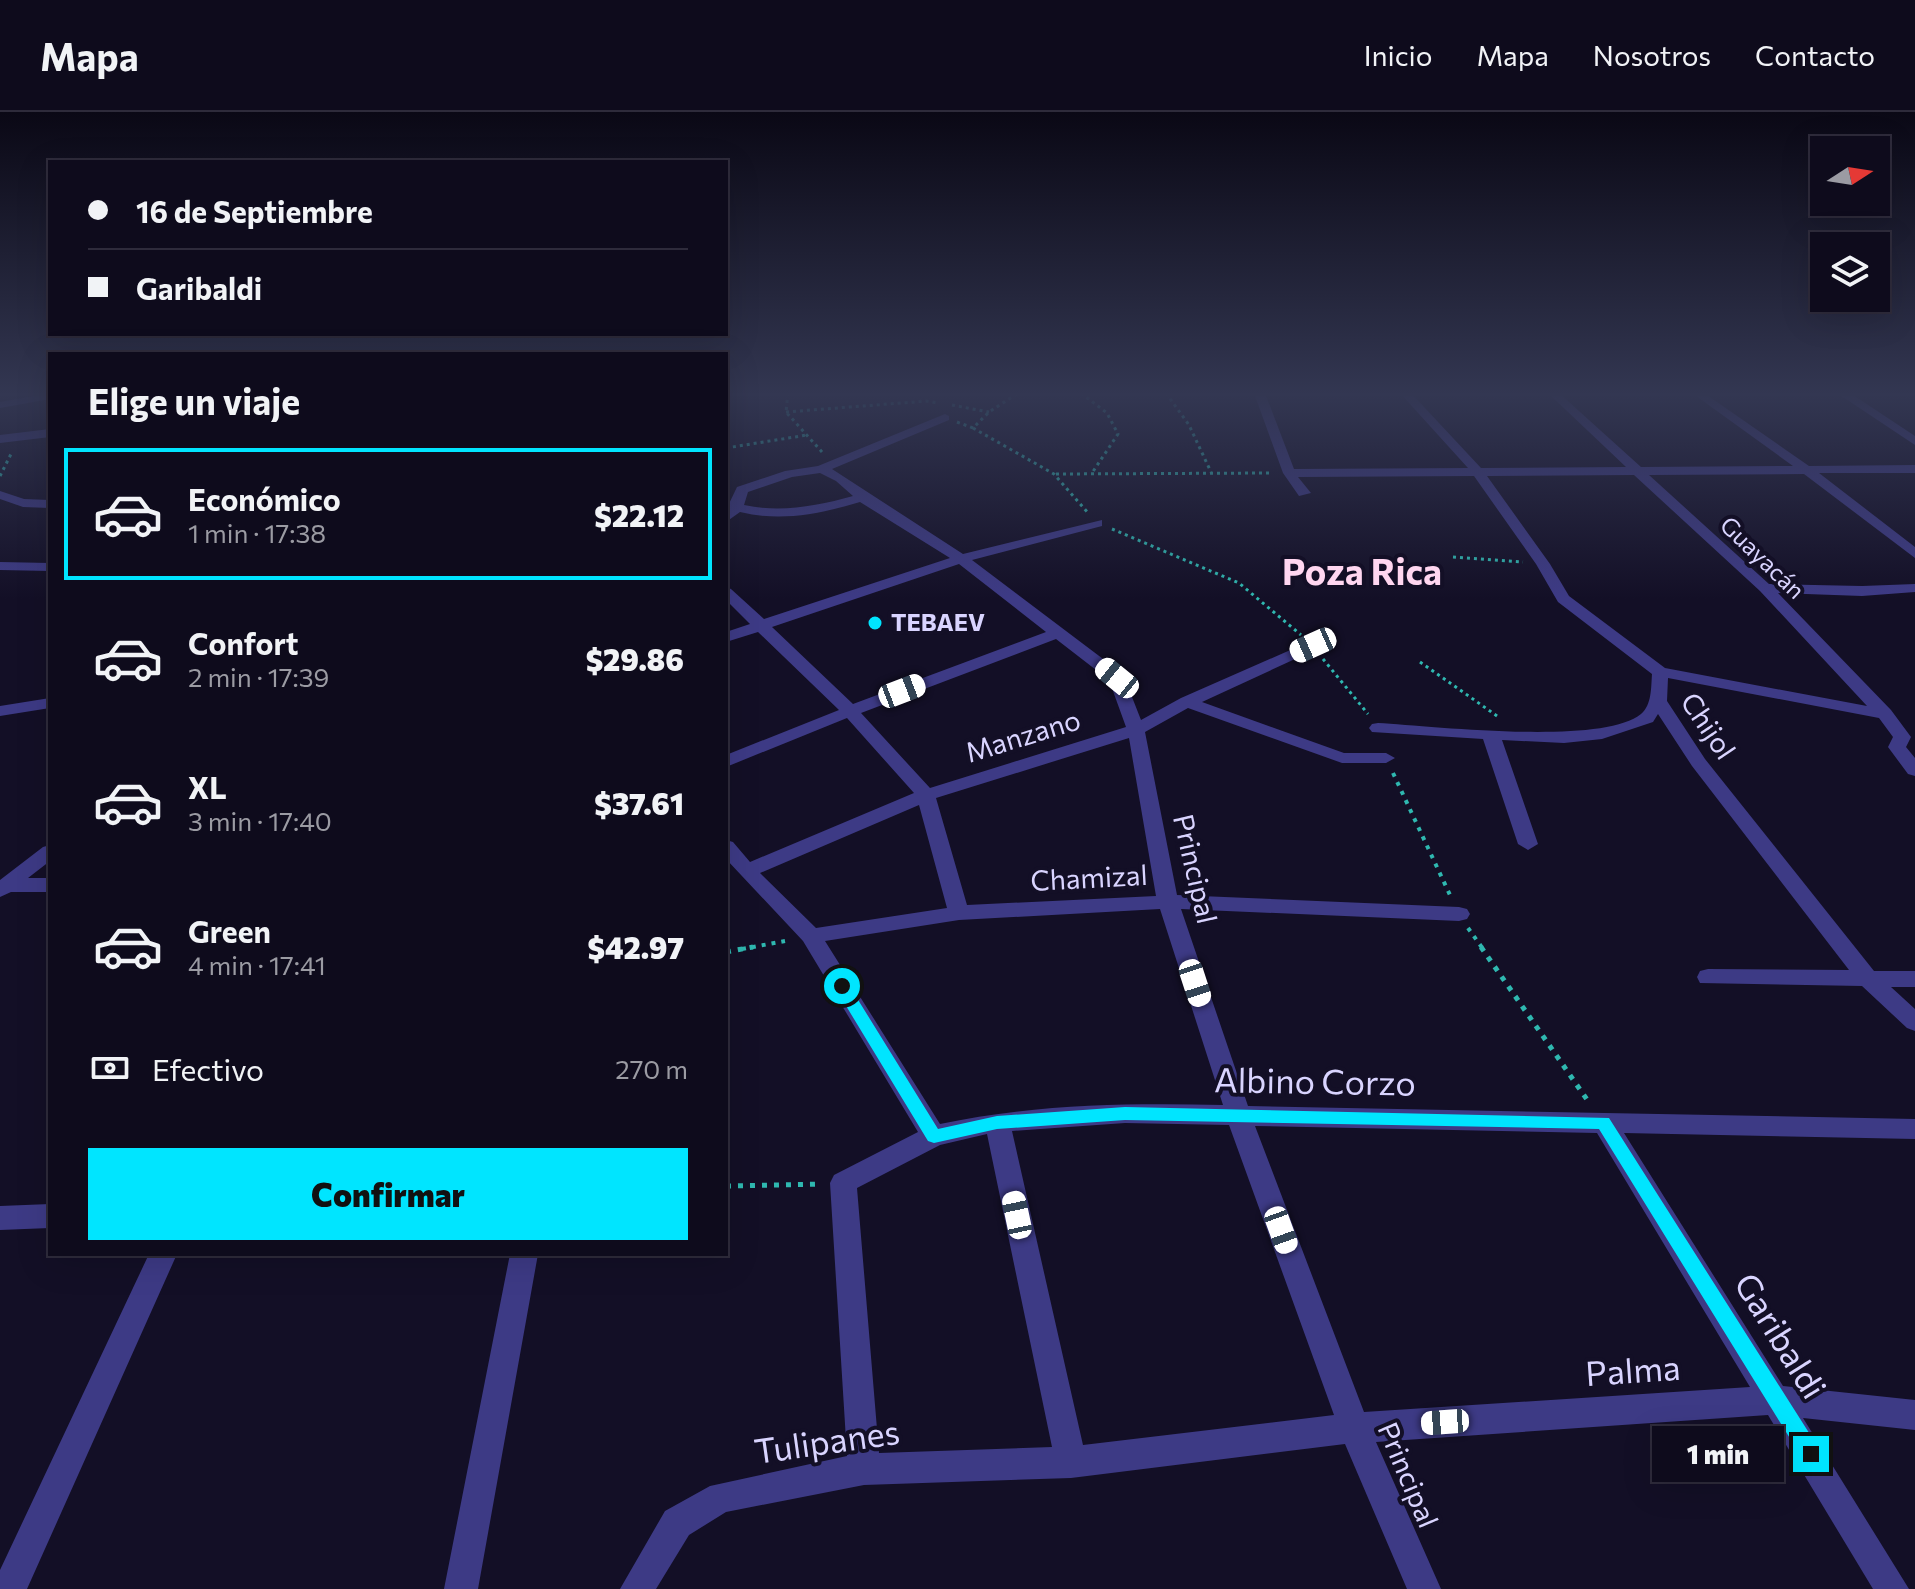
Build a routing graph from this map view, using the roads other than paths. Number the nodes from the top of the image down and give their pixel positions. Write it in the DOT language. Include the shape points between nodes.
graph roads {
  1 [pos="838,462"];
  2 [pos="1285,462"];
  3 [pos="1469,462"];
  4 [pos="1628,462"];
  5 [pos="1795,462"];
  6 [pos="821,469"];
  7 [pos="1915,469"];
  8 [pos="1637,470"];
  9 [pos="1807,470"];
  10 [pos="1289,473"];
  11 [pos="1479,473"];
  12 [pos="1304,493"];
  13 [pos="862,497"];
  14 [pos="3,498"];
  15 [pos="48,504"];
  16 [pos="737,507"];
  17 [pos="728,516"];
  18 [pos="1097,523"];
  19 [pos="1915,554"];
  20 [pos="961,559"];
  21 [pos="0,566"];
  22 [pos="48,567"];
  23 [pos="1765,588"];
  24 [pos="1915,588"];
  25 [pos="728,594"];
  26 [pos="763,625"];
  27 [pos="1060,632"];
  28 [pos="728,636"];
  29 [pos="1313,645"];
  30 [pos="1660,672"];
  31 [pos="1658,701"];
  32 [pos="1187,702"];
  33 [pos="48,706"];
  34 [pos="0,711"];
  35 [pos="850,711"];
  36 [pos="1885,714"];
  37 [pos="1378,728"];
  38 [pos="1136,730"];
  39 [pos="1491,735"];
  40 [pos="1908,737"];
  41 [pos="1386,758"];
  42 [pos="728,761"];
  43 [pos="1915,770"];
  44 [pos="926,795"];
  45 [pos="1528,844"];
  46 [pos="728,848"];
  47 [pos="48,853"];
  48 [pos="746,871"];
  49 [pos="48,885"];
  50 [pos="4,888"];
  51 [pos="1168,902"];
  52 [pos="959,913"];
  53 [pos="1459,914"];
  54 [pos="811,936"];
  55 [pos="1708,977"];
  56 [pos="1868,979"];
  57 [pos="1915,979"];
  58 [pos="1915,1022"];
  59 [pos="1239,1117"];
  60 [pos="997,1122"];
  61 [pos="1604,1123"];
  62 [pos="1915,1129"];
  63 [pos="934,1136"];
  64 [pos="48,1216"];
  65 [pos="0,1218"];
  66 [pos="162,1256"];
  67 [pos="524,1256"];
  68 [pos="1778,1400"];
  69 [pos="1915,1415"];
  70 [pos="1354,1428"];
  71 [pos="1071,1462"];
  72 [pos="864,1469"];
  73 [pos="9,1589"];
  74 [pos="461,1589"];
  75 [pos="637,1589"];
  76 [pos="1424,1589"];
  77 [pos="1892,1589"];
  1 -- 6 [label="street"];
  2 -- 10 [label="street"];
  3 -- 11 [label="street, Chijol"];
  4 -- 8 [label="street, Guayacán"];
  5 -- 9 [label="street"];
  6 -- 13 [label="street, Principal"];
  6 -- 16 [label="street" via="742,490"];
  7 -- 9 [label="street"];
  8 -- 9 [label="street"];
  8 -- 11 [label="street"];
  8 -- 23 [label="street, Guayacán"];
  9 -- 19 [label="street"];
  10 -- 11 [label="street"];
  10 -- 12 [label="street"];
  11 -- 30 [label="street, Chijol" via="1563,599"];
  13 -- 16 [label="street" via="788,514"];
  13 -- 20 [label="street, Principal"];
  14 -- 15 [label="street"];
  16 -- 17 [label="street"];
  18 -- 20 [label="street"];
  20 -- 26 [label="street"];
  20 -- 27 [label="street, Principal"];
  21 -- 22 [label="street"];
  23 -- 24 [label="street"];
  23 -- 36 [label="street, Guayacán"];
  25 -- 26 [label="street"];
  26 -- 28 [label="street"];
  26 -- 35 [label="street"];
  27 -- 35 [label="street"];
  27 -- 38 [label="street, Principal" via="1117,678"];
  29 -- 32 [label="street, Manzano"];
  30 -- 31 [label="street, Chijol"];
  30 -- 36 [label="street"];
  31 -- 39 [label="street" via="1647,718 1602,734"];
  31 -- 56 [label="street, Chijol" via="1698,762"];
  32 -- 38 [label="street, Manzano"];
  32 -- 41 [label="street" via="1342,758"];
  33 -- 34 [label="street"];
  35 -- 42 [label="street"];
  35 -- 44 [label="street"];
  36 -- 40 [label="street, Guayacán"];
  37 -- 39 [label="street"];
  38 -- 44 [label="street, Manzano"];
  38 -- 51 [label="street, Principal"];
  39 -- 45 [label="street"];
  40 -- 43 [label="street, Guayacán" via="1897,747"];
  44 -- 48 [label="street, Manzano"];
  44 -- 52 [label="street"];
  46 -- 48 [label="street"];
  47 -- 50 [label="street"];
  48 -- 54 [label="street"];
  49 -- 50 [label="street"];
  51 -- 52 [label="street, Chamizal"];
  51 -- 53 [label="street, Chamizal"];
  51 -- 59 [label="street, Principal"];
  52 -- 54 [label="street, Chamizal"];
  54 -- 63 [label="street"];
  55 -- 56 [label="street"];
  56 -- 57 [label="street"];
  56 -- 58 [label="street, Chijol"];
  59 -- 60 [label="street, Albino Corzo" via="1125,1113"];
  59 -- 61 [label="street, Albino Corzo"];
  59 -- 70 [label="street, Principal"];
  60 -- 63 [label="street, Albino Corzo"];
  60 -- 71 [label="street"];
  61 -- 62 [label="street, Albino Corzo"];
  61 -- 68 [label="street, Garibaldi"];
  63 -- 72 [label="street, Albino Corzo" via="843,1183"];
  64 -- 65 [label="street"];
  66 -- 73 [label="street"];
  67 -- 74 [label="street"];
  68 -- 69 [label="street, Palma"];
  68 -- 70 [label="street, Palma"];
  68 -- 77 [label="street, Garibaldi"];
  70 -- 71 [label="street, Tulipanes"];
  70 -- 76 [label="street, Principal"];
  71 -- 72 [label="street, Tulipanes"];
  72 -- 75 [label="street, Tulipanes" via="721,1497 677,1523"];
}
